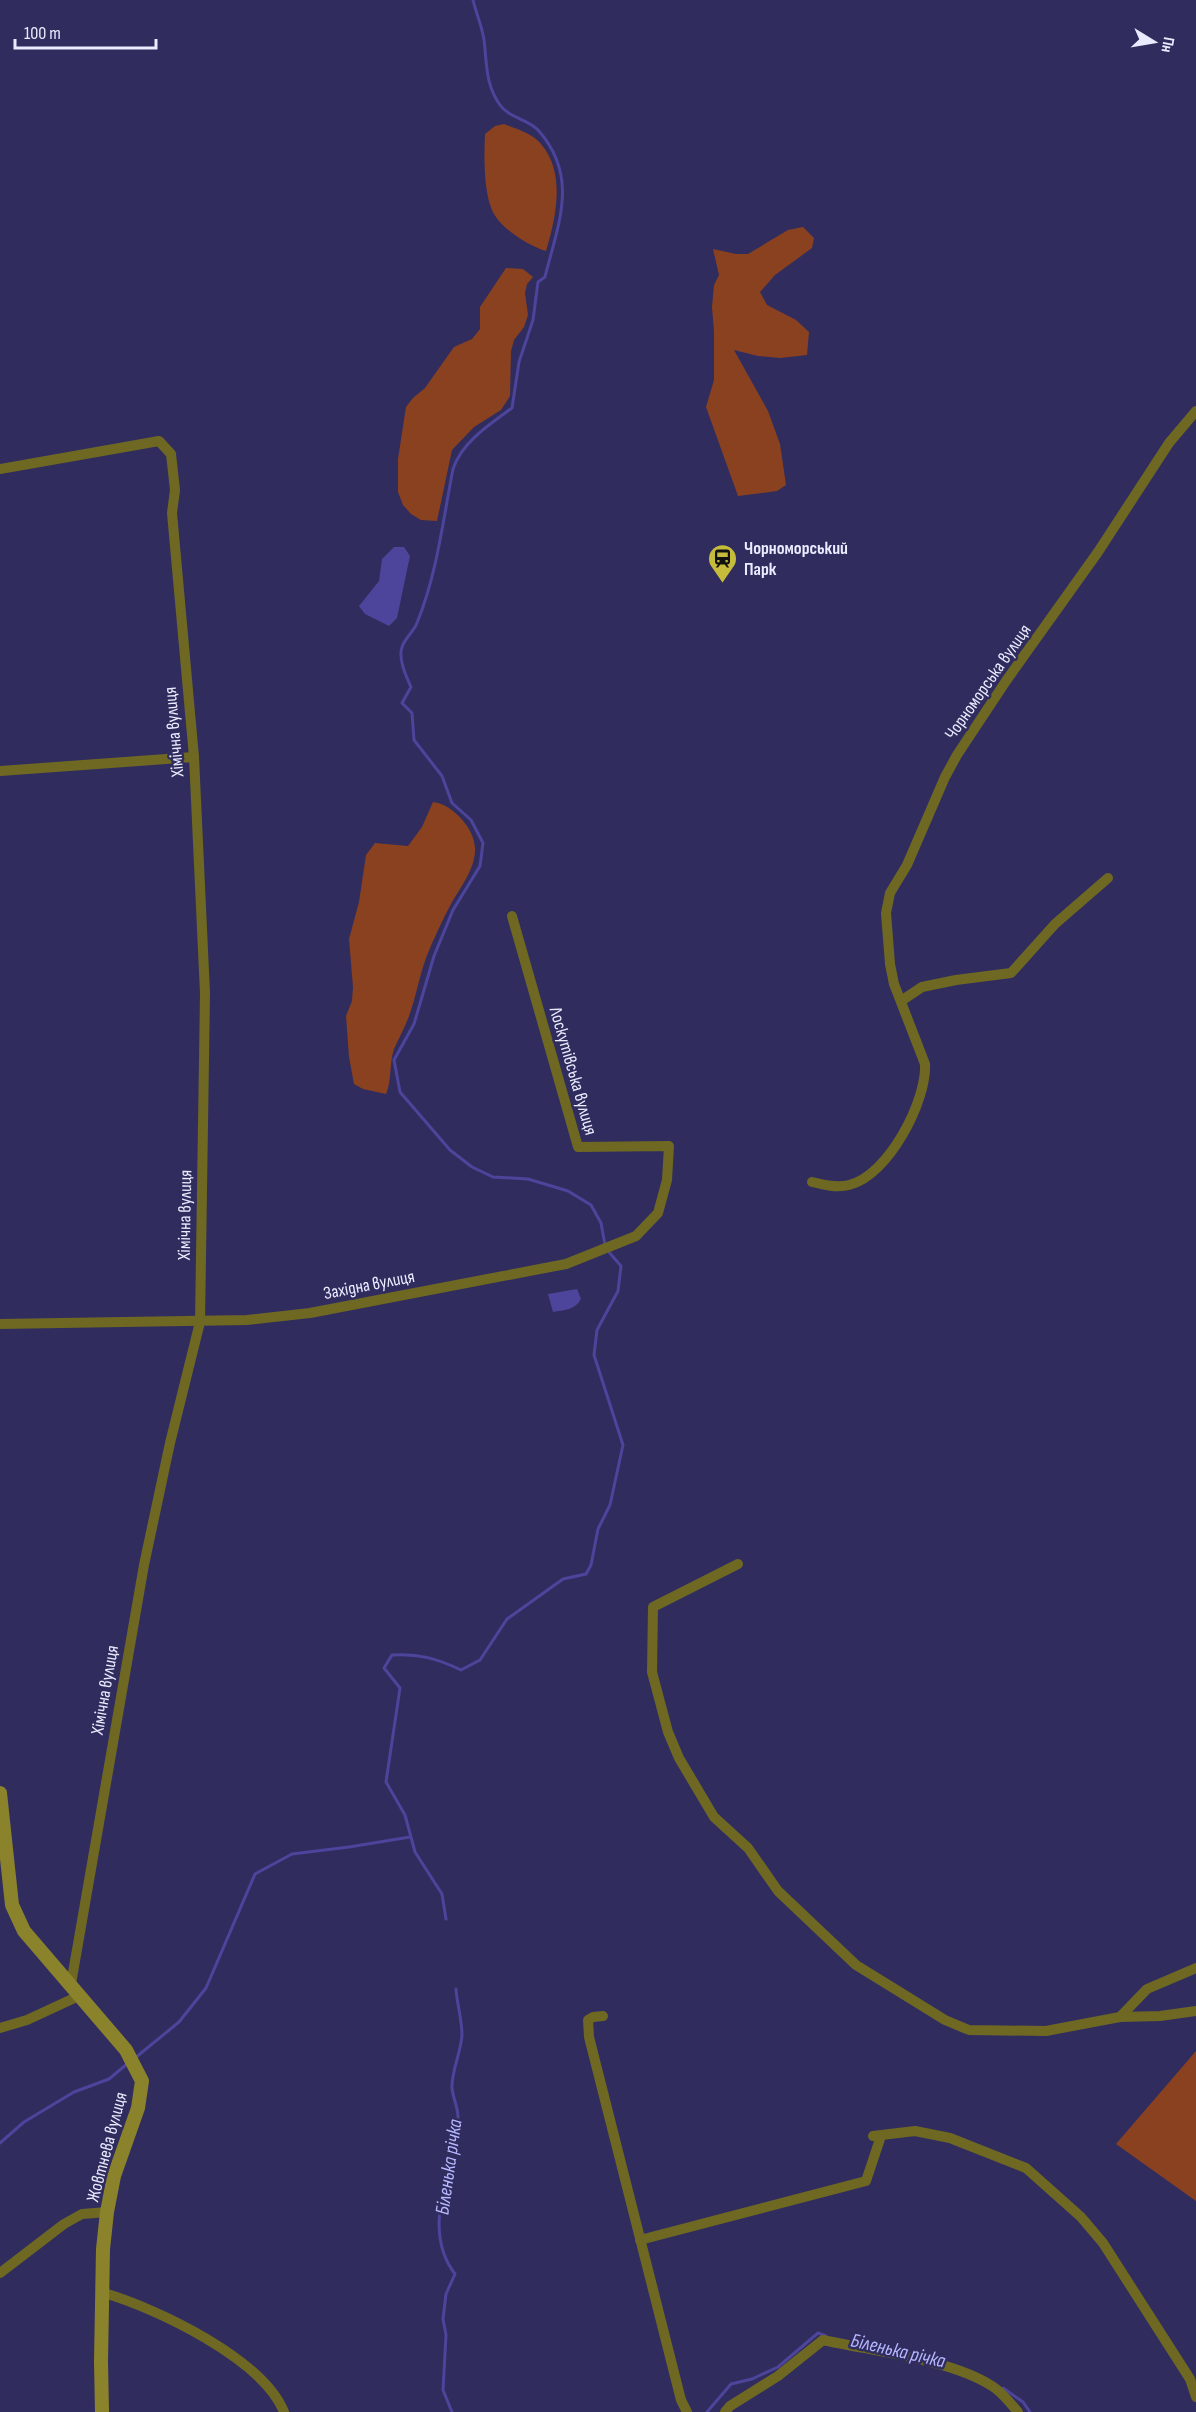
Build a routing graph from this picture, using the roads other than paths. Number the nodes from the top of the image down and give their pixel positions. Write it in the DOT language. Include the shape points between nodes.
graph roads {
  1 [pos="1196,411"];
  2 [pos="0,468"];
  3 [pos="194,757"];
  4 [pos="0,771"];
  5 [pos="1108,878"];
  6 [pos="512,916"];
  7 [pos="901,1001"];
  8 [pos="669,1146"];
  9 [pos="812,1182"];
  10 [pos="200,1322"];
  11 [pos="0,1324"];
  12 [pos="738,1564"];
  13 [pos="0,1793"];
  14 [pos="1196,1968"];
  15 [pos="76,1990"];
  16 [pos="1196,2010"];
  17 [pos="603,2016"];
  18 [pos="1120,2018"];
  19 [pos="0,2028"];
  20 [pos="108,2212"];
  21 [pos="640,2240"];
  22 [pos="0,2273"];
  23 [pos="104,2293"];
  24 [pos="1196,2397"];
  25 [pos="102,2412"];
  26 [pos="285,2412"];
  27 [pos="687,2412"];
  28 [pos="725,2412"];
  29 [pos="1018,2412"];
  1 -- 7 [label="street, Чорноморська вулиця" via="1169,443 945,777 888,899 890,964"];
  2 -- 3 [label="street, Хімічна вулиця" via="159,441 171,454 175,490 172,513"];
  3 -- 4 [label="street"];
  3 -- 10 [label="street, Хімічна вулиця" via="205,993"];
  5 -- 7 [label="street" via="1055,924 1011,973 922,987"];
  6 -- 8 [label="street, Лоскутівська вулиця" via="578,1148"];
  7 -- 9 [label="street, Чорноморська вулиця" via="925,1064 918,1103 892,1150 866,1178 849,1185"];
  8 -- 10 [label="street, Західна вулиця" via="667,1180 658,1213 636,1236 566,1264 310,1313"];
  10 -- 11 [label="street, Західна вулиця"];
  10 -- 15 [label="street, Хімічна вулиця" via="144,1565"];
  12 -- 18 [label="street" via="653,1607 652,1611 652,1672 668,1732 714,1817 748,1848 778,1891 856,1965 945,2020 969,2030 1046,2031"];
  13 -- 15 [label="main road, Жовтнева вулиця" via="12,1905 24,1931"];
  14 -- 18 [label="street" via="1147,1989"];
  15 -- 19 [label="street" via="27,2020"];
  15 -- 20 [label="main road, Жовтнева вулиця" via="132,2060 142,2081 114,2176"];
  16 -- 18 [label="street"];
  17 -- 21 [label="street" via="588,2020 587,2026"];
  20 -- 22 [label="street" via="82,2214 64,2224"];
  20 -- 23 [label="main road, Жовтнева вулиця" via="103,2249"];
  21 -- 24 [label="street" via="866,2181 877,2136 915,2132 950,2138 1026,2168 1081,2217 1103,2242 1191,2379"];
  21 -- 27 [label="street"];
  23 -- 25 [label="main road, Жовтнева вулиця"];
  23 -- 26 [label="street" via="133,2301 184,2324 266,2382"];
  28 -- 29 [label="street" via="822,2340 971,2374 994,2387"];
}
